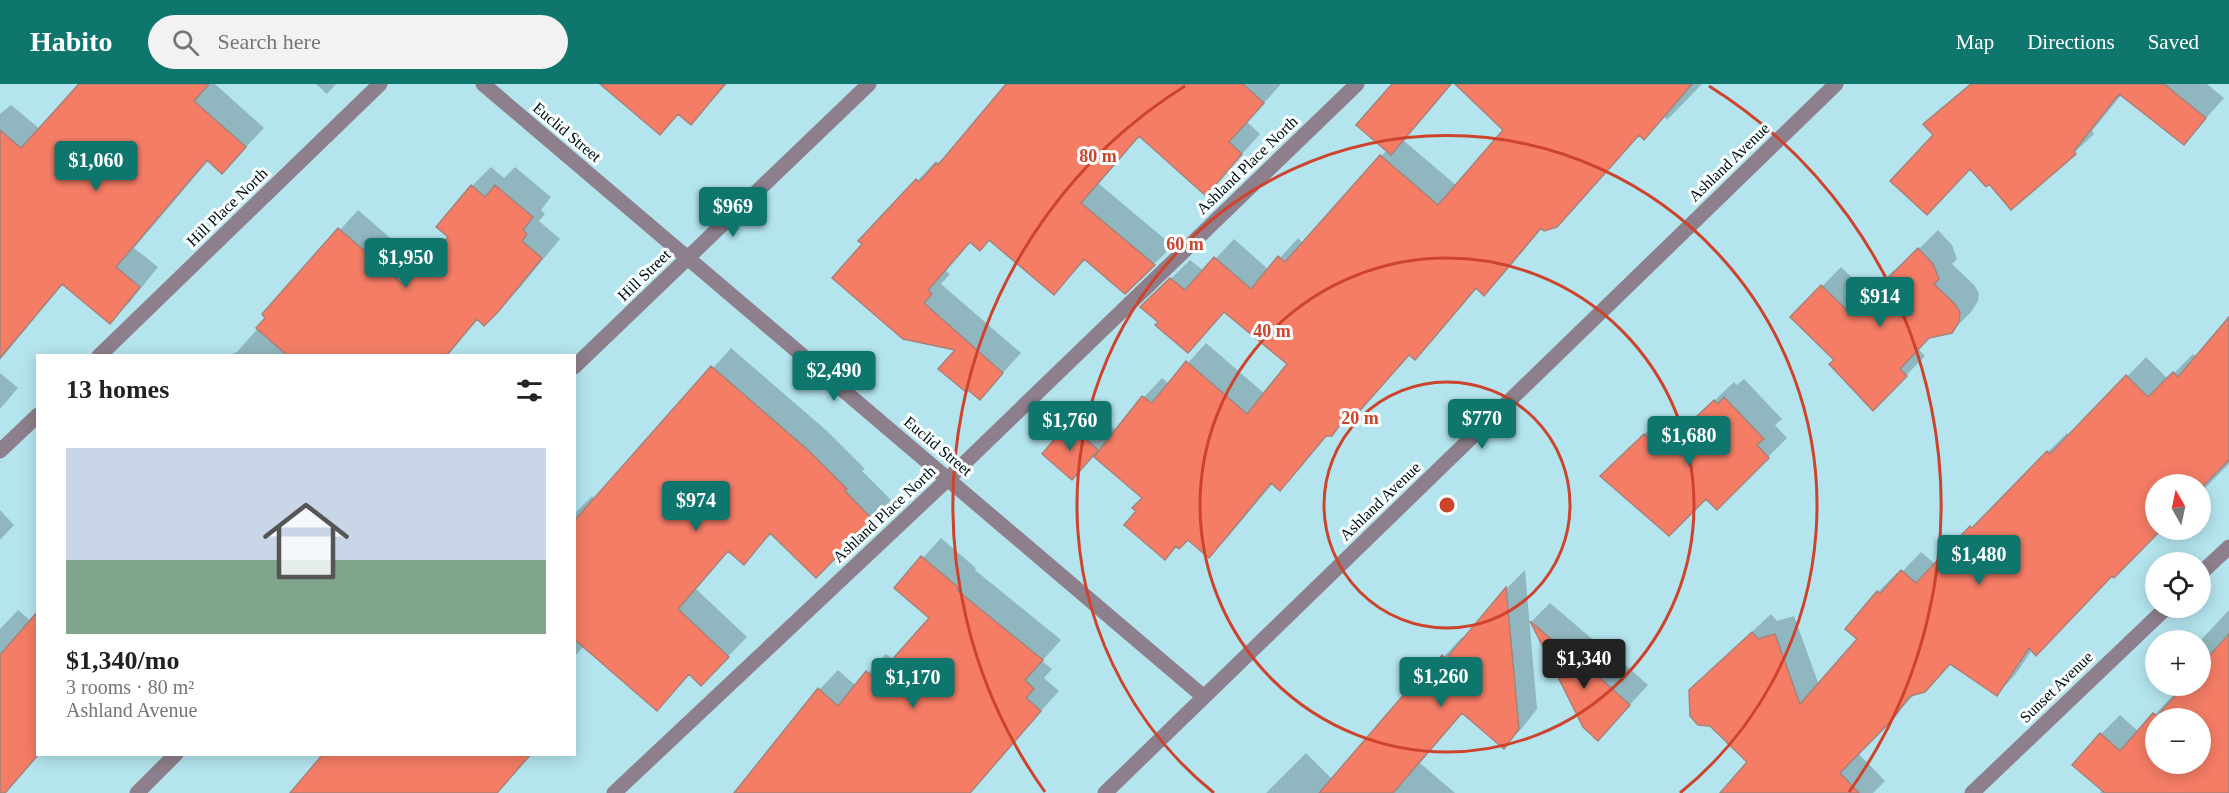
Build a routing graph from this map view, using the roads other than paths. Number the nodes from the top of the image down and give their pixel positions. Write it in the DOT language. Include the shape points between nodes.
graph roads {
  1 [pos="380,84"];
  2 [pos="483,84"];
  3 [pos="869,84"];
  4 [pos="1357,84"];
  5 [pos="1836,84"];
  6 [pos="688,258"];
  7 [pos="101,354"];
  8 [pos="576,365"];
  9 [pos="36,417"];
  10 [pos="0,452"];
  11 [pos="949,478"];
  12 [pos="2229,546"];
  13 [pos="2211,563"];
  14 [pos="2156,618"];
  15 [pos="1204,697"];
  16 [pos="174,756"];
  17 [pos="137,793"];
  18 [pos="614,793"];
  19 [pos="1105,793"];
  20 [pos="1972,793"];
  1 -- 7 [label="street, Hill Place North"];
  2 -- 6 [label="street, Euclid Street"];
  3 -- 6 [label="street, Hill Street"];
  4 -- 11 [label="street, Ashland Place North"];
  5 -- 15 [label="street, Ashland Avenue"];
  6 -- 8 [label="street, Hill Street"];
  6 -- 11 [label="street, Euclid Street"];
  9 -- 10 [label="street"];
  11 -- 15 [label="street, Euclid Street"];
  11 -- 18 [label="street, Ashland Place North"];
  12 -- 13 [label="street"];
  14 -- 20 [label="street, Sunset Avenue"];
  15 -- 19 [label="street, Ashland Avenue"];
  16 -- 17 [label="street"];
}
